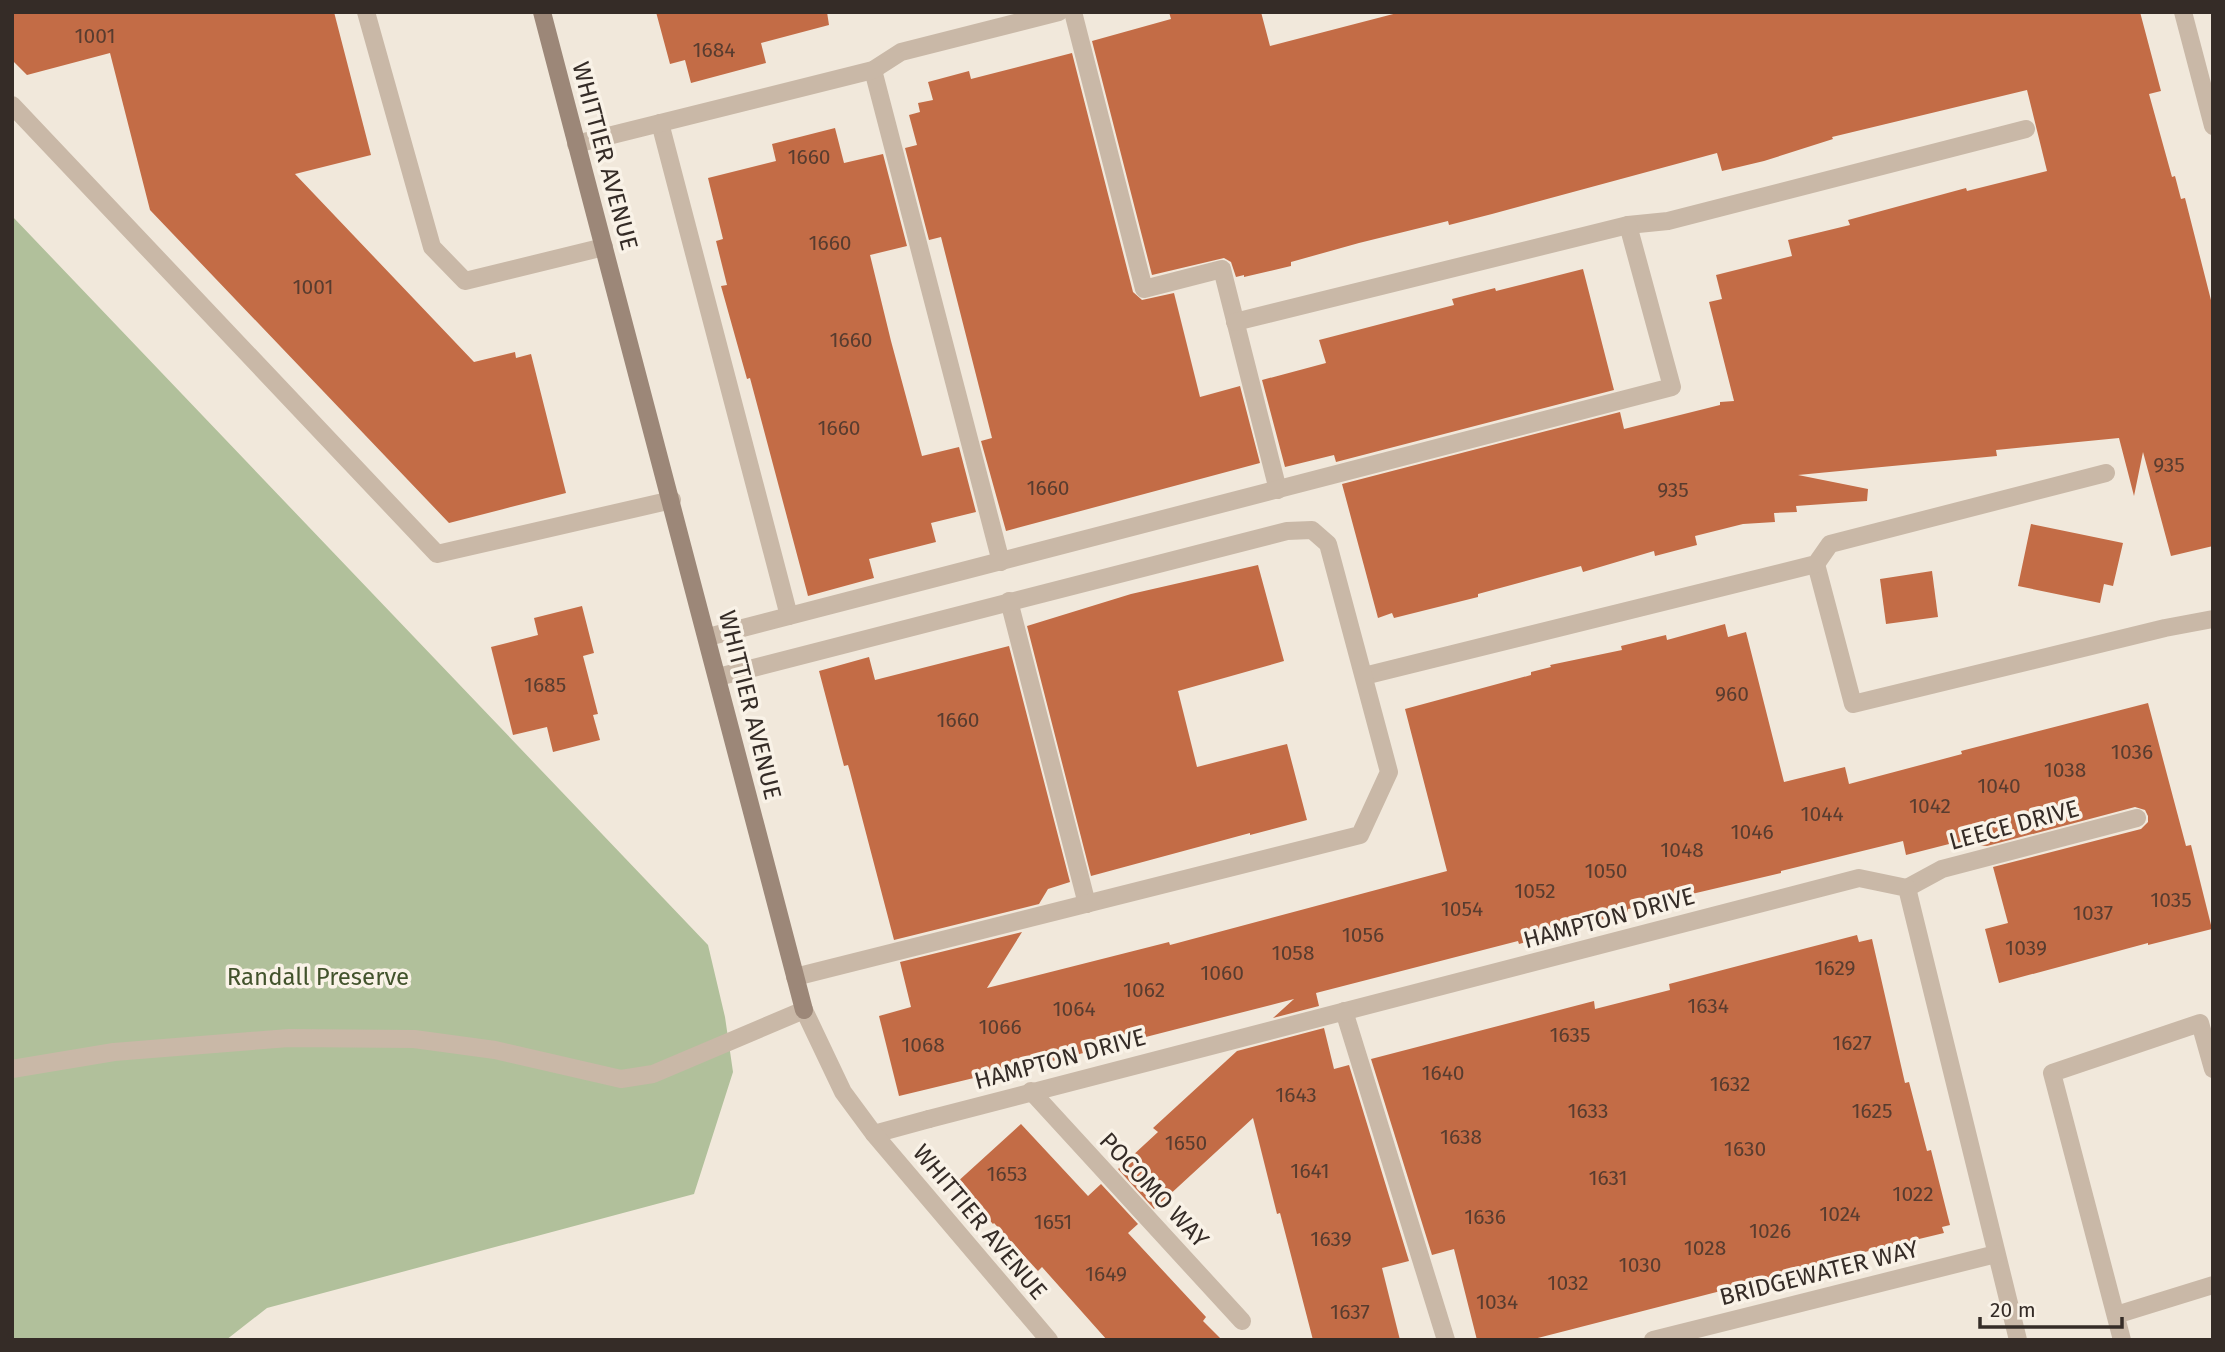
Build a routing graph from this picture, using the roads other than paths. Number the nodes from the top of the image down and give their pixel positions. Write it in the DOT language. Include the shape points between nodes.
graph roads {
  1 [pos="366,12"];
  2 [pos="542,12"];
  3 [pos="1059,12"];
  4 [pos="1073,12"];
  5 [pos="2183,12"];
  6 [pos="873,70"];
  7 [pos="12,105"];
  8 [pos="660,123"];
  9 [pos="2213,126"];
  10 [pos="2026,129"];
  11 [pos="576,144"];
  12 [pos="1628,225"];
  13 [pos="604,247"];
  14 [pos="1235,322"];
  15 [pos="2106,473"];
  16 [pos="1278,491"];
  17 [pos="672,500"];
  18 [pos="1000,562"];
  19 [pos="1816,564"];
  20 [pos="1009,601"];
  21 [pos="789,616"];
  22 [pos="2213,619"];
  23 [pos="708,637"];
  24 [pos="718,677"];
  25 [pos="1364,677"];
  26 [pos="2137,818"];
  27 [pos="1907,888"];
  28 [pos="1087,904"];
  29 [pos="795,977"];
  30 [pos="804,1010"];
  31 [pos="1345,1011"];
  32 [pos="12,1069"];
  33 [pos="2213,1069"];
  34 [pos="1031,1091"];
  35 [pos="874,1133"];
  36 [pos="1996,1254"];
  37 [pos="2213,1285"];
  38 [pos="2116,1315"];
  39 [pos="1242,1321"];
  40 [pos="1049,1340"];
  41 [pos="1446,1340"];
  42 [pos="1653,1340"];
  43 [pos="2018,1340"];
  44 [pos="2122,1340"];
  1 -- 13 [label="street" via="432,247 465,281"];
  2 -- 11 [label="street, WHITTIER AVENUE"];
  3 -- 6 [label="street" via="901,52"];
  4 -- 14 [label="street" via="1144,289 1222,269"];
  5 -- 9 [label="street"];
  6 -- 8 [label="street"];
  6 -- 18 [label="street"];
  7 -- 17 [label="street" via="437,554"];
  8 -- 11 [label="street"];
  8 -- 21 [label="street"];
  10 -- 12 [label="street" via="1668,221"];
  11 -- 13 [label="street, WHITTIER AVENUE"];
  12 -- 14 [label="street"];
  12 -- 16 [label="street" via="1672,387"];
  13 -- 17 [label="street, WHITTIER AVENUE"];
  14 -- 16 [label="street"];
  15 -- 19 [label="street" via="1830,544"];
  16 -- 18 [label="street"];
  17 -- 23 [label="street, WHITTIER AVENUE"];
  18 -- 21 [label="street"];
  19 -- 22 [label="street" via="1853,704"];
  19 -- 25 [label="street"];
  20 -- 24 [label="street"];
  20 -- 25 [label="street" via="1287,531 1312,530 1328,544"];
  20 -- 28 [label="street"];
  21 -- 23 [label="street"];
  23 -- 24 [label="street, WHITTIER AVENUE"];
  24 -- 29 [label="street, WHITTIER AVENUE"];
  25 -- 28 [label="street" via="1389,772 1360,835"];
  26 -- 27 [label="street, LEECE DRIVE" via="1942,869"];
  27 -- 31 [label="street, HAMPTON DRIVE" via="1858,878"];
  27 -- 36 [label="street"];
  28 -- 29 [label="street"];
  29 -- 30 [label="street, WHITTIER AVENUE"];
  30 -- 32 [label="street" via="653,1074 621,1079 495,1050 414,1039 289,1038 114,1052"];
  30 -- 35 [label="street, WHITTIER AVENUE" via="843,1092"];
  31 -- 34 [label="street, HAMPTON DRIVE"];
  31 -- 41 [label="street"];
  33 -- 38 [label="street" via="2200,1023 2052,1073"];
  34 -- 35 [label="street, HAMPTON DRIVE"];
  34 -- 39 [label="street, POCOMO WAY"];
  35 -- 40 [label="street, WHITTIER AVENUE"];
  36 -- 42 [label="street, BRIDGEWATER WAY"];
  36 -- 43 [label="street"];
  37 -- 38 [label="street"];
  38 -- 44 [label="street"];
}
